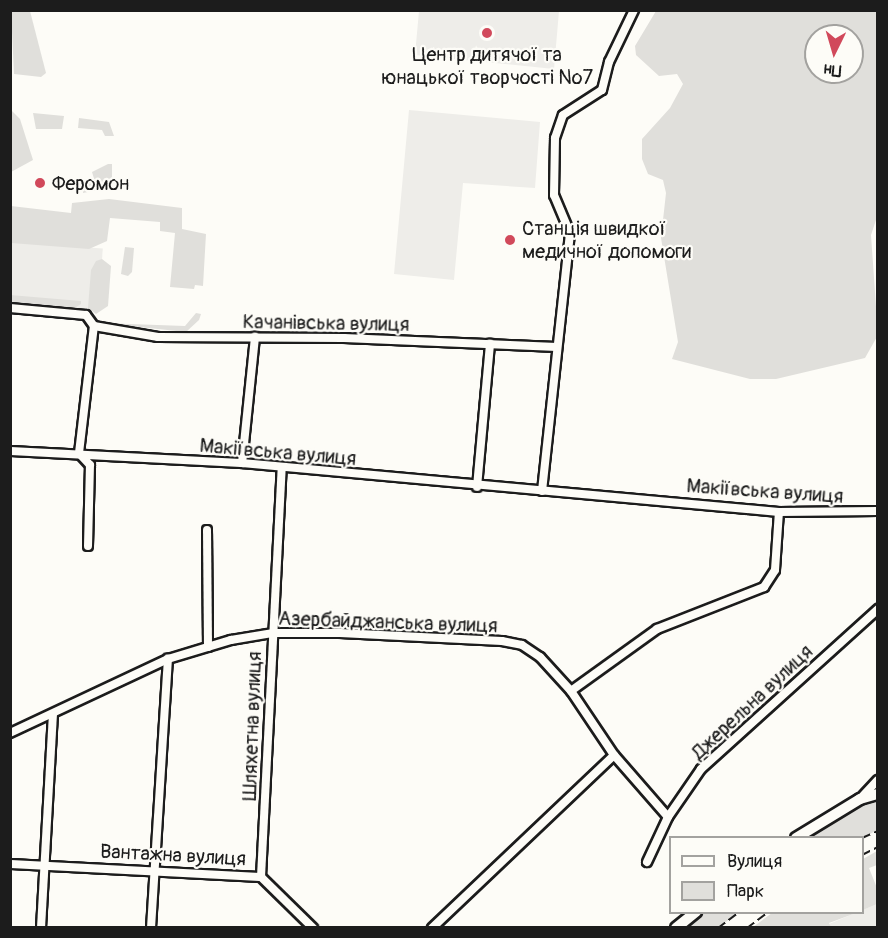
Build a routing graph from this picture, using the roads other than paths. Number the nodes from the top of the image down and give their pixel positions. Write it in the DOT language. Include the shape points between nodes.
graph roads {
  1 [pos="634,10"];
  2 [pos="10,308"];
  3 [pos="94,326"];
  4 [pos="255,337"];
  5 [pos="490,344"];
  6 [pos="557,347"];
  7 [pos="10,451"];
  8 [pos="79,453"];
  9 [pos="242,463"];
  10 [pos="282,469"];
  11 [pos="477,486"];
  12 [pos="542,490"];
  13 [pos="878,511"];
  14 [pos="779,512"];
  15 [pos="207,530"];
  16 [pos="88,546"];
  17 [pos="878,609"];
  18 [pos="273,633"];
  19 [pos="208,647"];
  20 [pos="168,658"];
  21 [pos="571,691"];
  22 [pos="53,715"];
  23 [pos="10,733"];
  24 [pos="614,755"];
  25 [pos="878,780"];
  26 [pos="878,794"];
  27 [pos="860,799"];
  28 [pos="668,817"];
  29 [pos="798,836"];
  30 [pos="646,862"];
  31 [pos="10,864"];
  32 [pos="42,865"];
  33 [pos="156,869"];
  34 [pos="261,877"];
  35 [pos="693,914"];
  36 [pos="41,927"];
  37 [pos="151,927"];
  38 [pos="314,927"];
  39 [pos="432,927"];
  40 [pos="676,927"];
  1 -- 6 [label="street" via="609,62 602,90 558,122 552,170 554,195 570,233"];
  2 -- 3 [label="street, Качанівська вулиця" via="86,315"];
  3 -- 4 [label="street, Качанівська вулиця" via="159,337"];
  3 -- 8 [label="street"];
  4 -- 5 [label="street, Качанівська вулиця"];
  4 -- 9 [label="street"];
  5 -- 6 [label="street, Качанівська вулиця"];
  5 -- 11 [label="street"];
  6 -- 12 [label="street"];
  7 -- 8 [label="street, Макіївська вулиця"];
  8 -- 9 [label="street, Макіївська вулиця"];
  8 -- 16 [label="street" via="90,465"];
  9 -- 10 [label="street, Макіївська вулиця"];
  10 -- 11 [label="street, Макіївська вулиця"];
  10 -- 18 [label="street, Шляхетна вулиця"];
  11 -- 12 [label="street, Макіївська вулиця"];
  12 -- 14 [label="street, Макіївська вулиця"];
  13 -- 14 [label="street, Макіївська вулиця"];
  14 -- 21 [label="street" via="775,570 764,587 657,629"];
  15 -- 19 [label="street"];
  17 -- 28 [label="street, Джерельна вулиця" via="702,769"];
  18 -- 19 [label="street, Азербайджанська вулиця"];
  18 -- 21 [label="street, Азербайджанська вулиця" via="512,643 540,657"];
  18 -- 34 [label="street, Шляхетна вулиця"];
  19 -- 20 [label="street, Азербайджанська вулиця"];
  20 -- 22 [label="street, Азербайджанська вулиця"];
  20 -- 33 [label="street"];
  21 -- 24 [label="street, Азербайджанська вулиця"];
  22 -- 23 [label="street, Азербайджанська вулиця"];
  22 -- 32 [label="street"];
  24 -- 28 [label="street, Азербайджанська вулиця"];
  24 -- 39 [label="street"];
  25 -- 27 [label="street"];
  26 -- 27 [label="main road"];
  27 -- 29 [label="main road"];
  28 -- 30 [label="street, Джерельна вулиця"];
  31 -- 32 [label="street, Вантажна вулиця"];
  32 -- 33 [label="street, Вантажна вулиця"];
  32 -- 36 [label="street"];
  33 -- 34 [label="street, Вантажна вулиця"];
  33 -- 37 [label="street"];
  34 -- 38 [label="street, Вантажна вулиця"];
  35 -- 40 [label="main road"];
}
